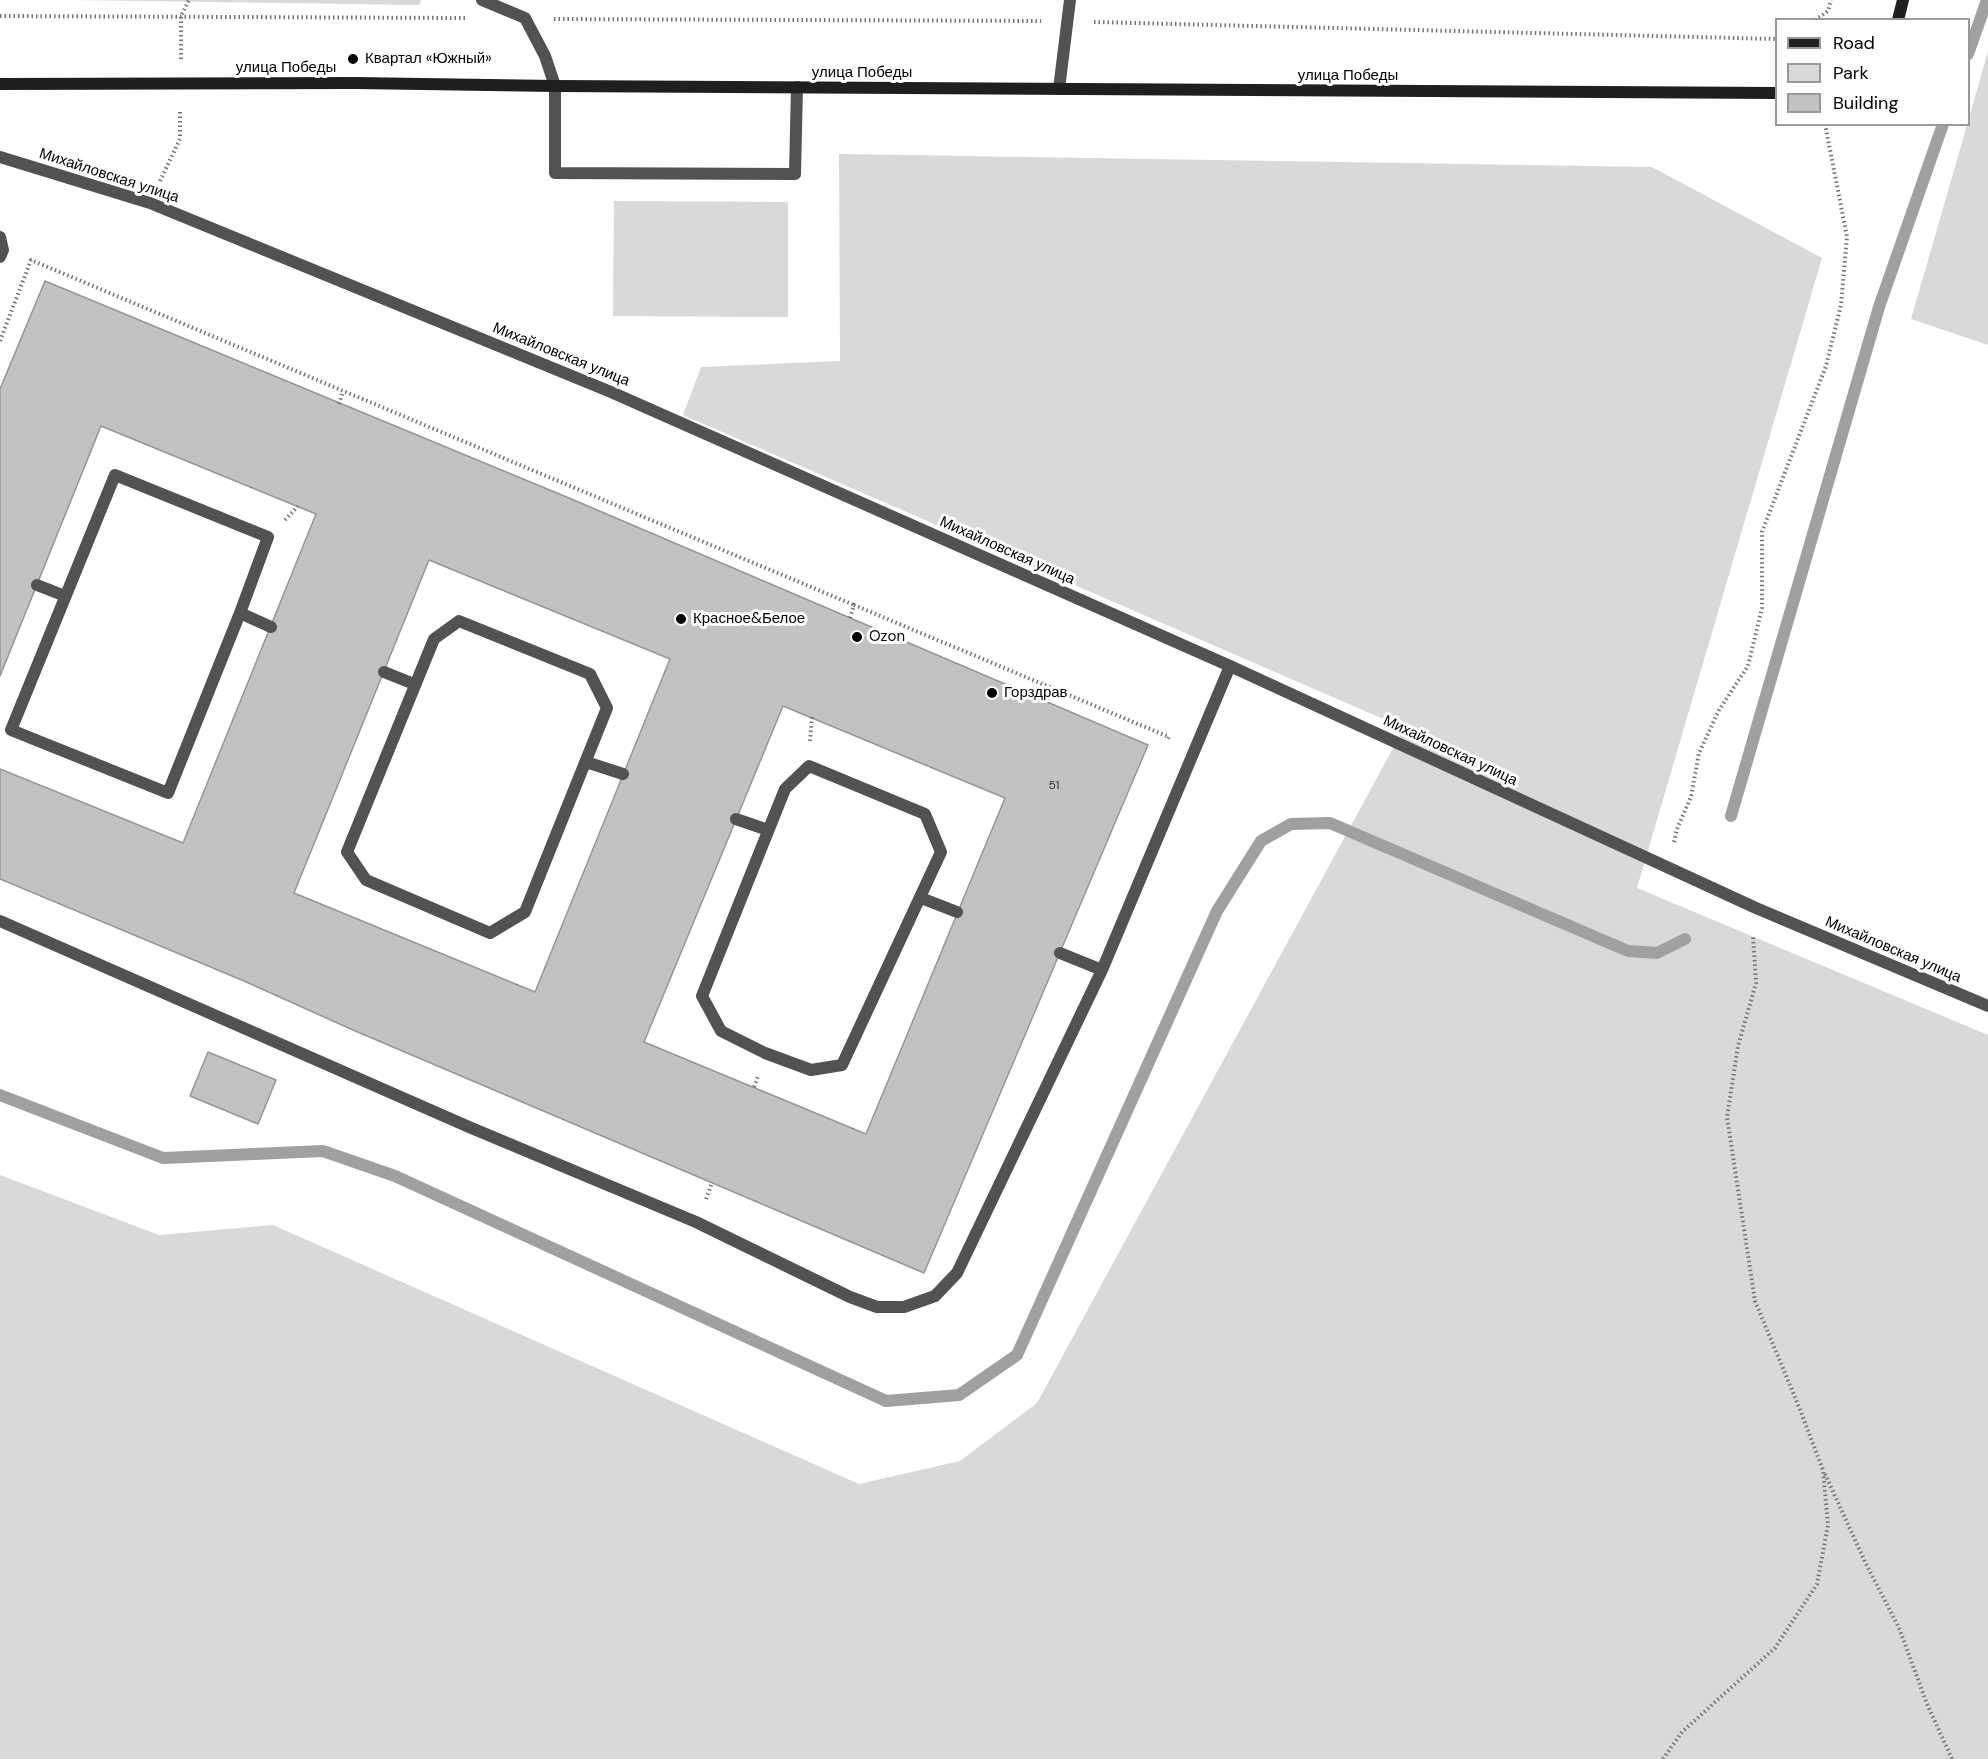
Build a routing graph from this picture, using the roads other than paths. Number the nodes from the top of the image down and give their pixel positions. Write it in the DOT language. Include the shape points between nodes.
graph roads {
  1 [pos="482,0"];
  2 [pos="1070,0"];
  3 [pos="1903,0"];
  4 [pos="1898,18"];
  5 [pos="0,84"];
  6 [pos="555,86"];
  7 [pos="797,87"];
  8 [pos="1059,89"];
  9 [pos="1775,93"];
  10 [pos="0,156"];
  11 [pos="0,237"];
  12 [pos="0,257"];
  13 [pos="37,585"];
  14 [pos="65,596"];
  15 [pos="240,614"];
  16 [pos="271,627"];
  17 [pos="1230,666"];
  18 [pos="384,672"];
  19 [pos="414,684"];
  20 [pos="586,762"];
  21 [pos="623,774"];
  22 [pos="736,819"];
  23 [pos="768,830"];
  24 [pos="921,898"];
  25 [pos="957,912"];
  26 [pos="0,921"];
  27 [pos="1060,953"];
  28 [pos="1102,970"];
  29 [pos="1988,1006"];
  1 -- 6 [label="street" via="525,18"];
  2 -- 8 [label="street"];
  3 -- 4 [label="main road"];
  5 -- 6 [label="main road, улица Победы"];
  6 -- 7 [label="main road, улица Победы"];
  6 -- 7 [label="street" via="555,173 795,174"];
  7 -- 8 [label="main road, улица Победы"];
  8 -- 9 [label="main road, улица Победы"];
  10 -- 17 [label="street, Михайловская улица" via="150,203 611,392"];
  11 -- 12 [label="street"];
  13 -- 14 [label="street"];
  14 -- 15 [label="street" via="116,476 268,537"];
  14 -- 15 [label="street" via="11,730 168,793"];
  15 -- 16 [label="street"];
  17 -- 28 [label="street"];
  17 -- 29 [label="street, Михайловская улица" via="1669,870"];
  18 -- 19 [label="street"];
  19 -- 20 [label="street" via="434,639 459,621 590,674 607,708"];
  19 -- 20 [label="street" via="347,852 366,880 490,933 525,912"];
  20 -- 21 [label="street"];
  22 -- 23 [label="street"];
  23 -- 24 [label="street" via="785,789 809,766 925,814 941,852"];
  23 -- 24 [label="street" via="702,996 721,1031 765,1053 811,1070 842,1065"];
  24 -- 25 [label="street"];
  26 -- 28 [label="street" via="696,1222 877,1307 904,1307 935,1296 957,1273"];
  27 -- 28 [label="street"];
}
